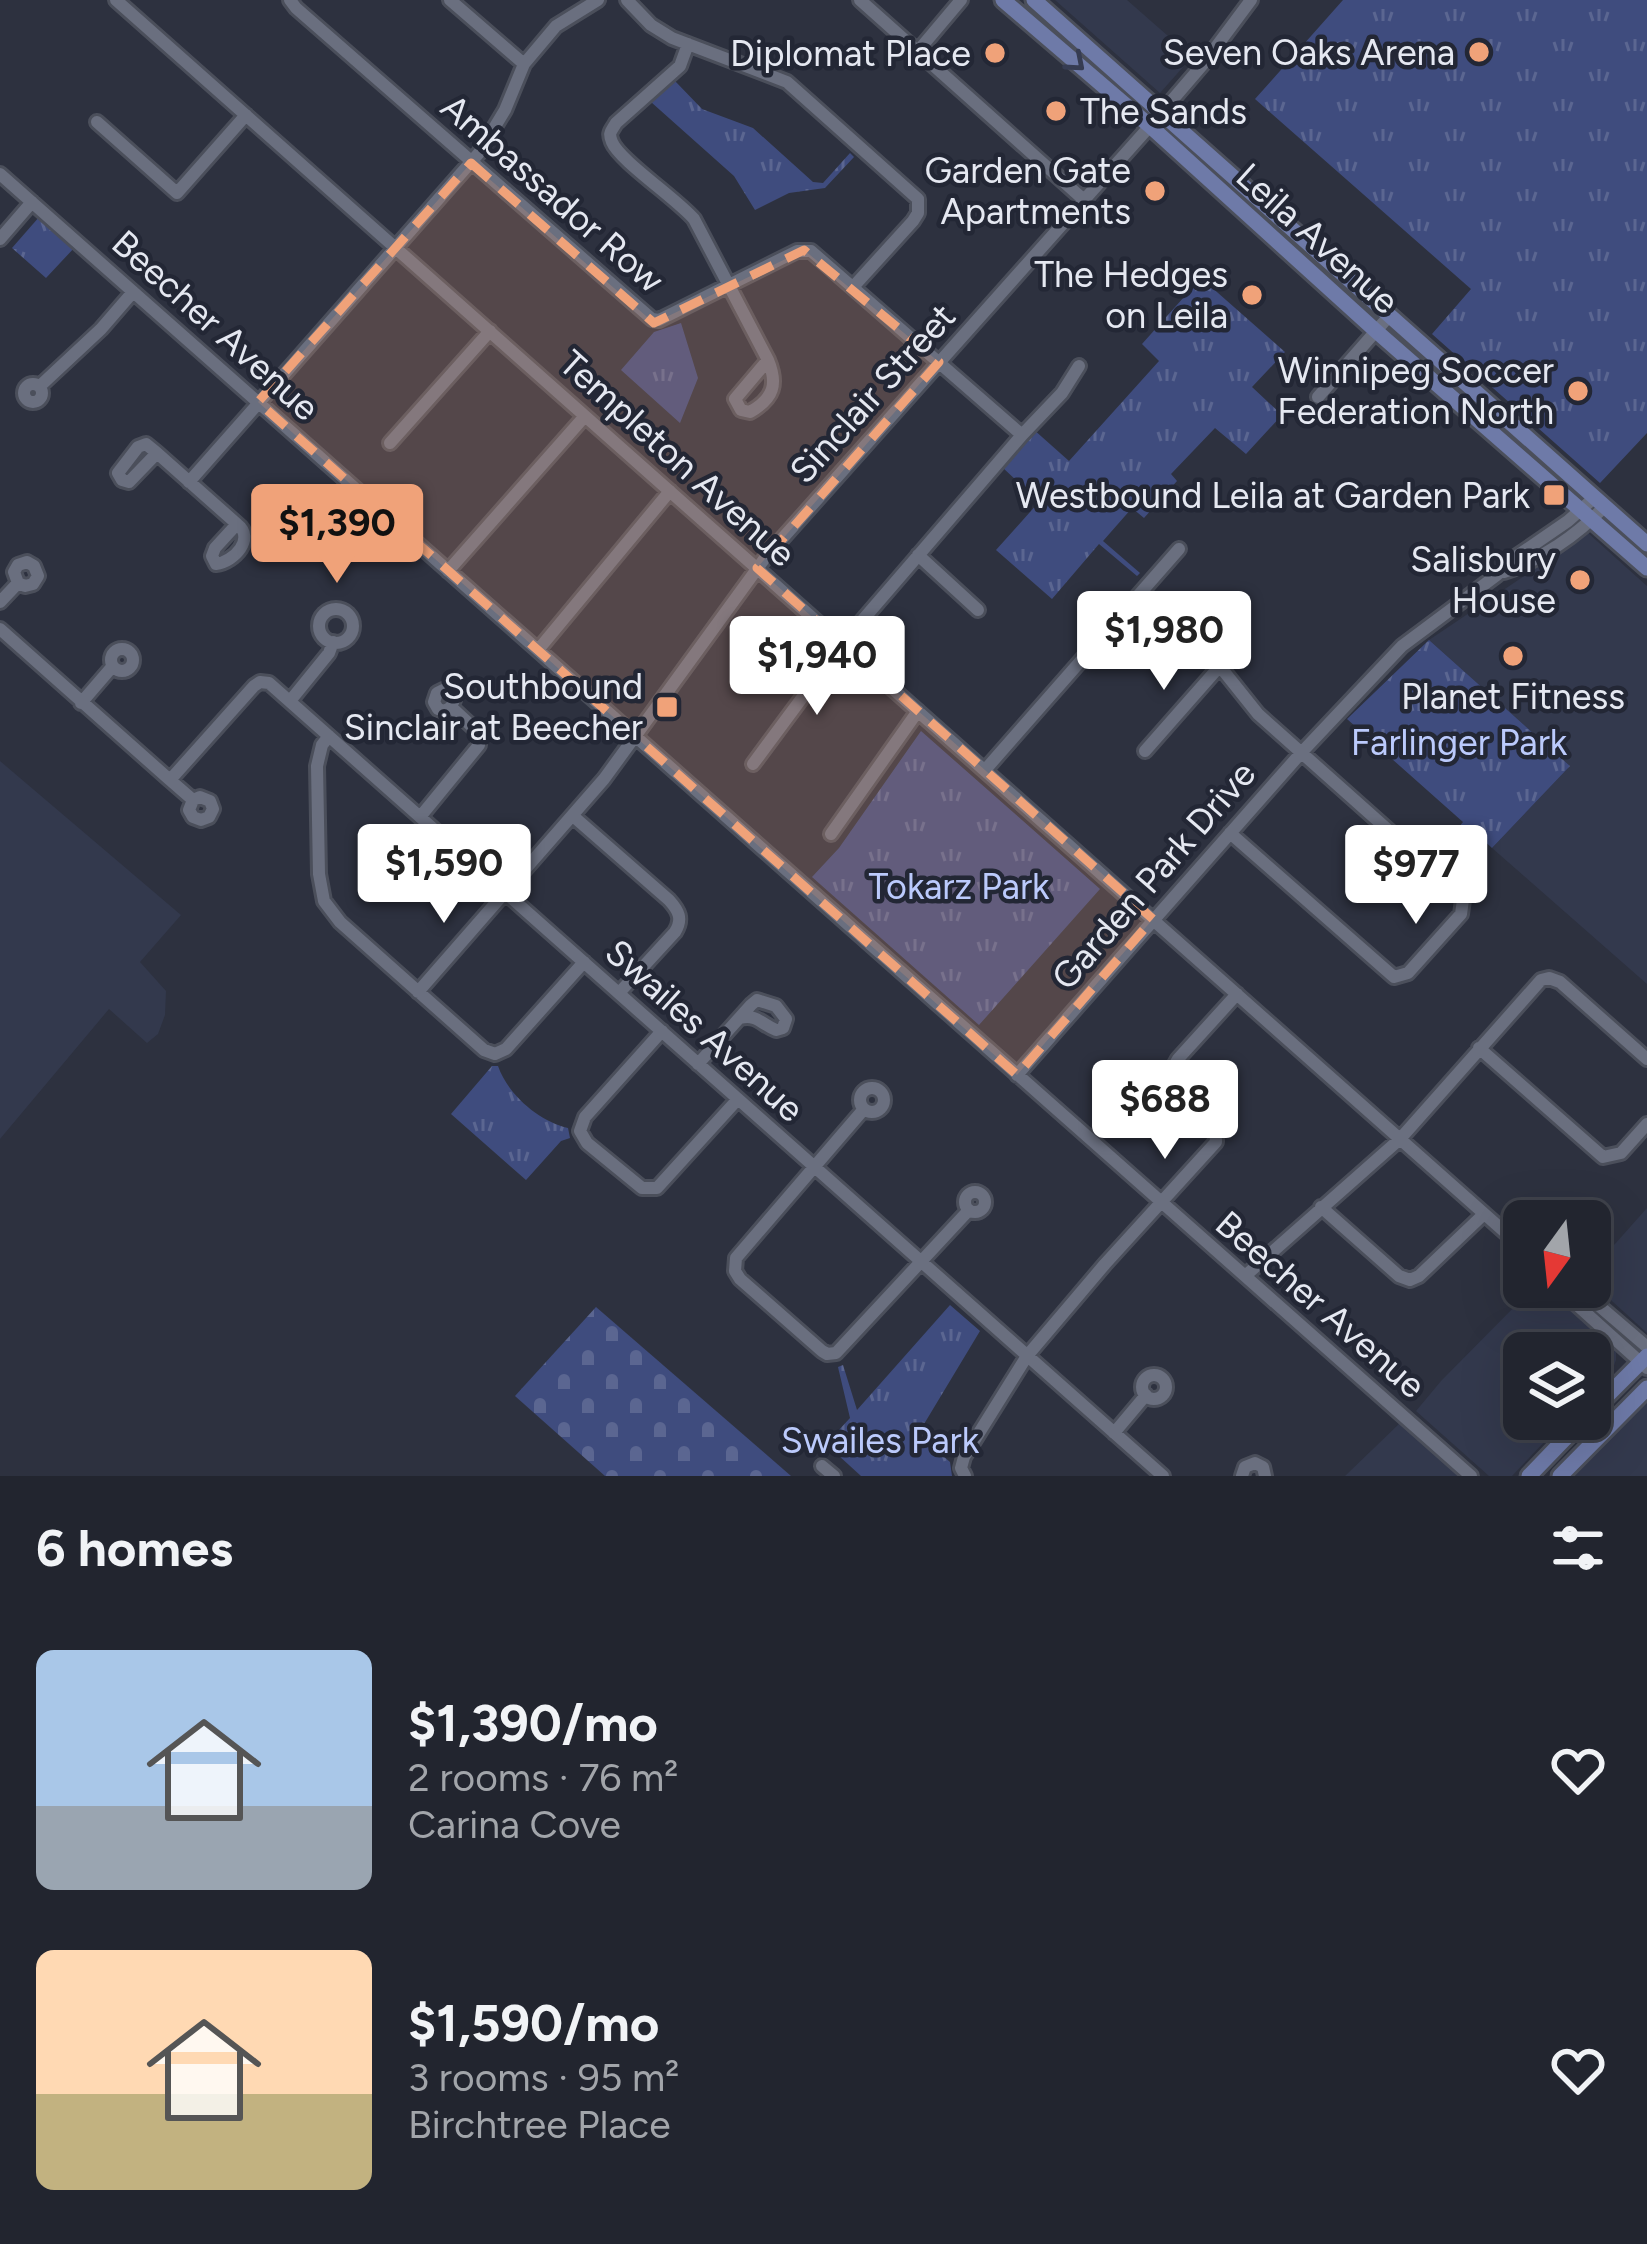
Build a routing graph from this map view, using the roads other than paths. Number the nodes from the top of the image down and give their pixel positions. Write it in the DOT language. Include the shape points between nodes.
graph roads {
  1 [pos="290,0"];
  2 [pos="450,0"];
  3 [pos="598,0"];
  4 [pos="627,0"];
  5 [pos="860,0"];
  6 [pos="962,0"];
  7 [pos="1003,0"];
  8 [pos="1034,0"];
  9 [pos="1251,0"];
  10 [pos="120,3"];
  11 [pos="688,44"];
  12 [pos="918,51"];
  13 [pos="524,64"];
  14 [pos="246,115"];
  15 [pos="1155,119"];
  16 [pos="97,122"];
  17 [pos="471,163"];
  18 [pos="0,174"];
  19 [pos="1084,200"];
  20 [pos="32,202"];
  21 [pos="0,239"];
  22 [pos="394,247"];
  23 [pos="728,284"];
  24 [pos="854,286"];
  25 [pos="133,292"];
  26 [pos="1390,315"];
  27 [pos="490,331"];
  28 [pos="1376,331"];
  29 [pos="768,360"];
  30 [pos="939,362"];
  31 [pos="1079,366"];
  32 [pos="40,386"];
  33 [pos="1318,398"];
  34 [pos="257,402"];
  35 [pos="585,416"];
  36 [pos="1022,434"];
  37 [pos="390,443"];
  38 [pos="157,454"];
  39 [pos="189,482"];
  40 [pos="670,491"];
  41 [pos="1593,509"];
  42 [pos="237,524"];
  43 [pos="1647,544"];
  44 [pos="1179,549"];
  45 [pos="919,555"];
  46 [pos="757,568"];
  47 [pos="1647,568"];
  48 [pos="448,571"];
  49 [pos="17,583"];
  50 [pos="1142,591"];
  51 [pos="0,602"];
  52 [pos="979,610"];
  53 [pos="0,628"];
  54 [pos="333,642"];
  55 [pos="842,644"];
  56 [pos="538,650"];
  57 [pos="112,667"];
  58 [pos="1219,667"];
  59 [pos="290,701"];
  60 [pos="81,703"];
  61 [pos="452,707"];
  62 [pos="918,711"];
  63 [pos="329,736"];
  64 [pos="636,737"];
  65 [pos="1145,751"];
  66 [pos="1301,753"];
  67 [pos="753,764"];
  68 [pos="985,770"];
  69 [pos="170,780"];
  70 [pos="193,800"];
  71 [pos="573,816"];
  72 [pos="420,817"];
  73 [pos="1230,833"];
  74 [pos="831,834"];
  75 [pos="505,892"];
  76 [pos="1154,919"];
  77 [pos="584,962"];
  78 [pos="418,992"];
  79 [pos="619,993"];
  80 [pos="1237,994"];
  81 [pos="740,1018"];
  82 [pos="662,1031"];
  83 [pos="1479,1048"];
  84 [pos="1647,1059"];
  85 [pos="698,1064"];
  86 [pos="1017,1075"];
  87 [pos="738,1099"];
  88 [pos="864,1109"];
  89 [pos="1647,1124"];
  90 [pos="1400,1138"];
  91 [pos="814,1167"];
  92 [pos="1161,1202"];
  93 [pos="1321,1207"];
  94 [pos="969,1210"];
  95 [pos="1484,1214"];
  96 [pos="1503,1231"];
  97 [pos="921,1262"];
  98 [pos="1245,1276"];
  99 [pos="1583,1308"];
  100 [pos="1596,1308"];
  101 [pos="1027,1356"];
  102 [pos="1645,1359"];
  103 [pos="1647,1388"];
  104 [pos="1611,1392"];
  105 [pos="1146,1395"];
  106 [pos="1114,1433"];
  107 [pos="1563,1440"];
  108 [pos="965,1476"];
  109 [pos="1162,1476"];
  110 [pos="1242,1476"];
  111 [pos="1265,1476"];
  112 [pos="1471,1476"];
  113 [pos="1528,1476"];
  114 [pos="1560,1476"];
  1 -- 17 [label="street, Ambassador Row"];
  2 -- 13 [label="street"];
  3 -- 13 [label="street" via="556,26"];
  4 -- 11 [label="street" via="651,25"];
  5 -- 12 [label="street"];
  6 -- 12 [label="street"];
  7 -- 15 [label="main road, Leila Avenue, one-way"];
  8 -- 15 [label="main road, Leila Avenue"];
  9 -- 15 [label="street, Sinclair Street"];
  10 -- 14 [label="street, Templeton Avenue"];
  11 -- 23 [label="street" via="680,66 616,123 611,140 694,219"];
  11 -- 24 [label="street" via="787,82 918,199 913,221"];
  12 -- 19 [label="street"];
  13 -- 17 [label="street"];
  14 -- 16 [label="street" via="177,194"];
  14 -- 22 [label="street, Templeton Avenue"];
  15 -- 19 [label="street, Sinclair Street"];
  15 -- 26 [label="main road, Leila Avenue"];
  15 -- 28 [label="main road, Leila Avenue"];
  17 -- 22 [label="street"];
  17 -- 23 [label="street, Ambassador Row" via="652,320"];
  18 -- 20 [label="street, Beecher Avenue"];
  19 -- 30 [label="street, Sinclair Street"];
  20 -- 21 [label="street"];
  20 -- 25 [label="street, Beecher Avenue"];
  22 -- 27 [label="street, Templeton Avenue"];
  22 -- 34 [label="street"];
  23 -- 24 [label="street, Ambassador Row" via="805,250"];
  23 -- 29 [label="street"];
  24 -- 30 [label="street, Ambassador Row"];
  25 -- 32 [label="street"];
  25 -- 34 [label="street, Beecher Avenue"];
  26 -- 28 [label="street"];
  26 -- 41 [label="main road, Leila Avenue"];
  27 -- 35 [label="street, Templeton Avenue"];
  27 -- 37 [label="street"];
  28 -- 33 [label="street"];
  28 -- 41 [label="main road, Leila Avenue"];
  30 -- 36 [label="street, Ambassador Row"];
  30 -- 46 [label="street, Sinclair Street"];
  31 -- 36 [label="street"];
  34 -- 39 [label="street"];
  34 -- 48 [label="street, Beecher Avenue"];
  35 -- 40 [label="street, Templeton Avenue"];
  35 -- 48 [label="street"];
  36 -- 45 [label="street"];
  38 -- 39 [label="street"];
  39 -- 42 [label="street"];
  40 -- 46 [label="street, Templeton Avenue"];
  40 -- 56 [label="street"];
  41 -- 43 [label="main road, Leila Avenue"];
  41 -- 47 [label="main road, Leila Avenue"];
  41 -- 66 [label="street, Garden Park Drive" via="1579,531 1497,574 1402,646"];
  44 -- 50 [label="street"];
  45 -- 52 [label="street"];
  45 -- 55 [label="street"];
  46 -- 55 [label="street, Templeton Avenue"];
  46 -- 64 [label="street, Sinclair Street"];
  48 -- 56 [label="street, Beecher Avenue"];
  49 -- 51 [label="street"];
  50 -- 58 [label="street"];
  50 -- 68 [label="street"];
  53 -- 60 [label="street"];
  54 -- 59 [label="street"];
  55 -- 62 [label="street, Templeton Avenue"];
  55 -- 67 [label="street"];
  56 -- 64 [label="street, Beecher Avenue"];
  57 -- 60 [label="street"];
  58 -- 65 [label="street"];
  58 -- 66 [label="street"];
  59 -- 63 [label="street, Swailes Avenue"];
  59 -- 69 [label="street" via="260,682"];
  60 -- 69 [label="street"];
  61 -- 72 [label="street" via="478,732 479,745"];
  62 -- 68 [label="street, Templeton Avenue"];
  62 -- 74 [label="street"];
  63 -- 72 [label="street, Swailes Avenue"];
  63 -- 78 [label="street" via="317,766 320,893 332,914"];
  64 -- 71 [label="street, Sinclair Street"];
  64 -- 86 [label="street, Beecher Avenue"];
  66 -- 73 [label="street, Garden Park Drive"];
  66 -- 73 [label="street" via="1460,894 1460,914 1421,958 1402,976 1388,975"];
  68 -- 76 [label="street, Templeton Avenue"];
  69 -- 70 [label="street"];
  71 -- 75 [label="street, Sinclair Street"];
  71 -- 79 [label="street" via="680,914 675,932"];
  72 -- 75 [label="street, Swailes Avenue"];
  73 -- 76 [label="street, Garden Park Drive"];
  75 -- 77 [label="street, Swailes Avenue"];
  75 -- 78 [label="street, Sinclair Street"];
  76 -- 80 [label="street, Templeton Avenue"];
  76 -- 86 [label="street, Garden Park Drive"];
  77 -- 78 [label="street" via="500,1053 484,1049"];
  77 -- 79 [label="street, Swailes Avenue"];
  79 -- 82 [label="street, Swailes Avenue"];
  80 -- 90 [label="street, Templeton Avenue"];
  80 -- 92 [label="street" via="1169,1075 1217,1134"];
  81 -- 85 [label="street"];
  82 -- 85 [label="street, Swailes Avenue"];
  82 -- 87 [label="street" via="585,1117 580,1131 587,1143 642,1188 657,1188"];
  83 -- 84 [label="street" via="1549,978"];
  83 -- 89 [label="street" via="1603,1157 1621,1154"];
  83 -- 90 [label="street"];
  85 -- 87 [label="street, Swailes Avenue"];
  86 -- 92 [label="street, Beecher Avenue"];
  87 -- 91 [label="street, Swailes Avenue"];
  88 -- 91 [label="street"];
  90 -- 93 [label="street"];
  90 -- 95 [label="street, Templeton Avenue"];
  91 -- 97 [label="street, Swailes Avenue"];
  91 -- 97 [label="street" via="734,1263 740,1279 827,1354"];
  92 -- 98 [label="street, Beecher Avenue"];
  92 -- 101 [label="street"];
  93 -- 95 [label="street" via="1410,1280"];
  93 -- 98 [label="street"];
  94 -- 97 [label="street"];
  95 -- 96 [label="street, Templeton Avenue"];
  97 -- 101 [label="street, Swailes Avenue"];
  98 -- 112 [label="street, Beecher Avenue"];
  99 -- 102 [label="street"];
  100 -- 102 [label="street"];
  101 -- 106 [label="street, Swailes Avenue"];
  101 -- 108 [label="street" via="964,1456"];
  102 -- 104 [label="main road"];
  103 -- 114 [label="main road"];
  105 -- 106 [label="street"];
  106 -- 109 [label="street, Swailes Avenue"];
  107 -- 113 [label="main road"];
  110 -- 111 [label="street" via="1256,1463"];
}
